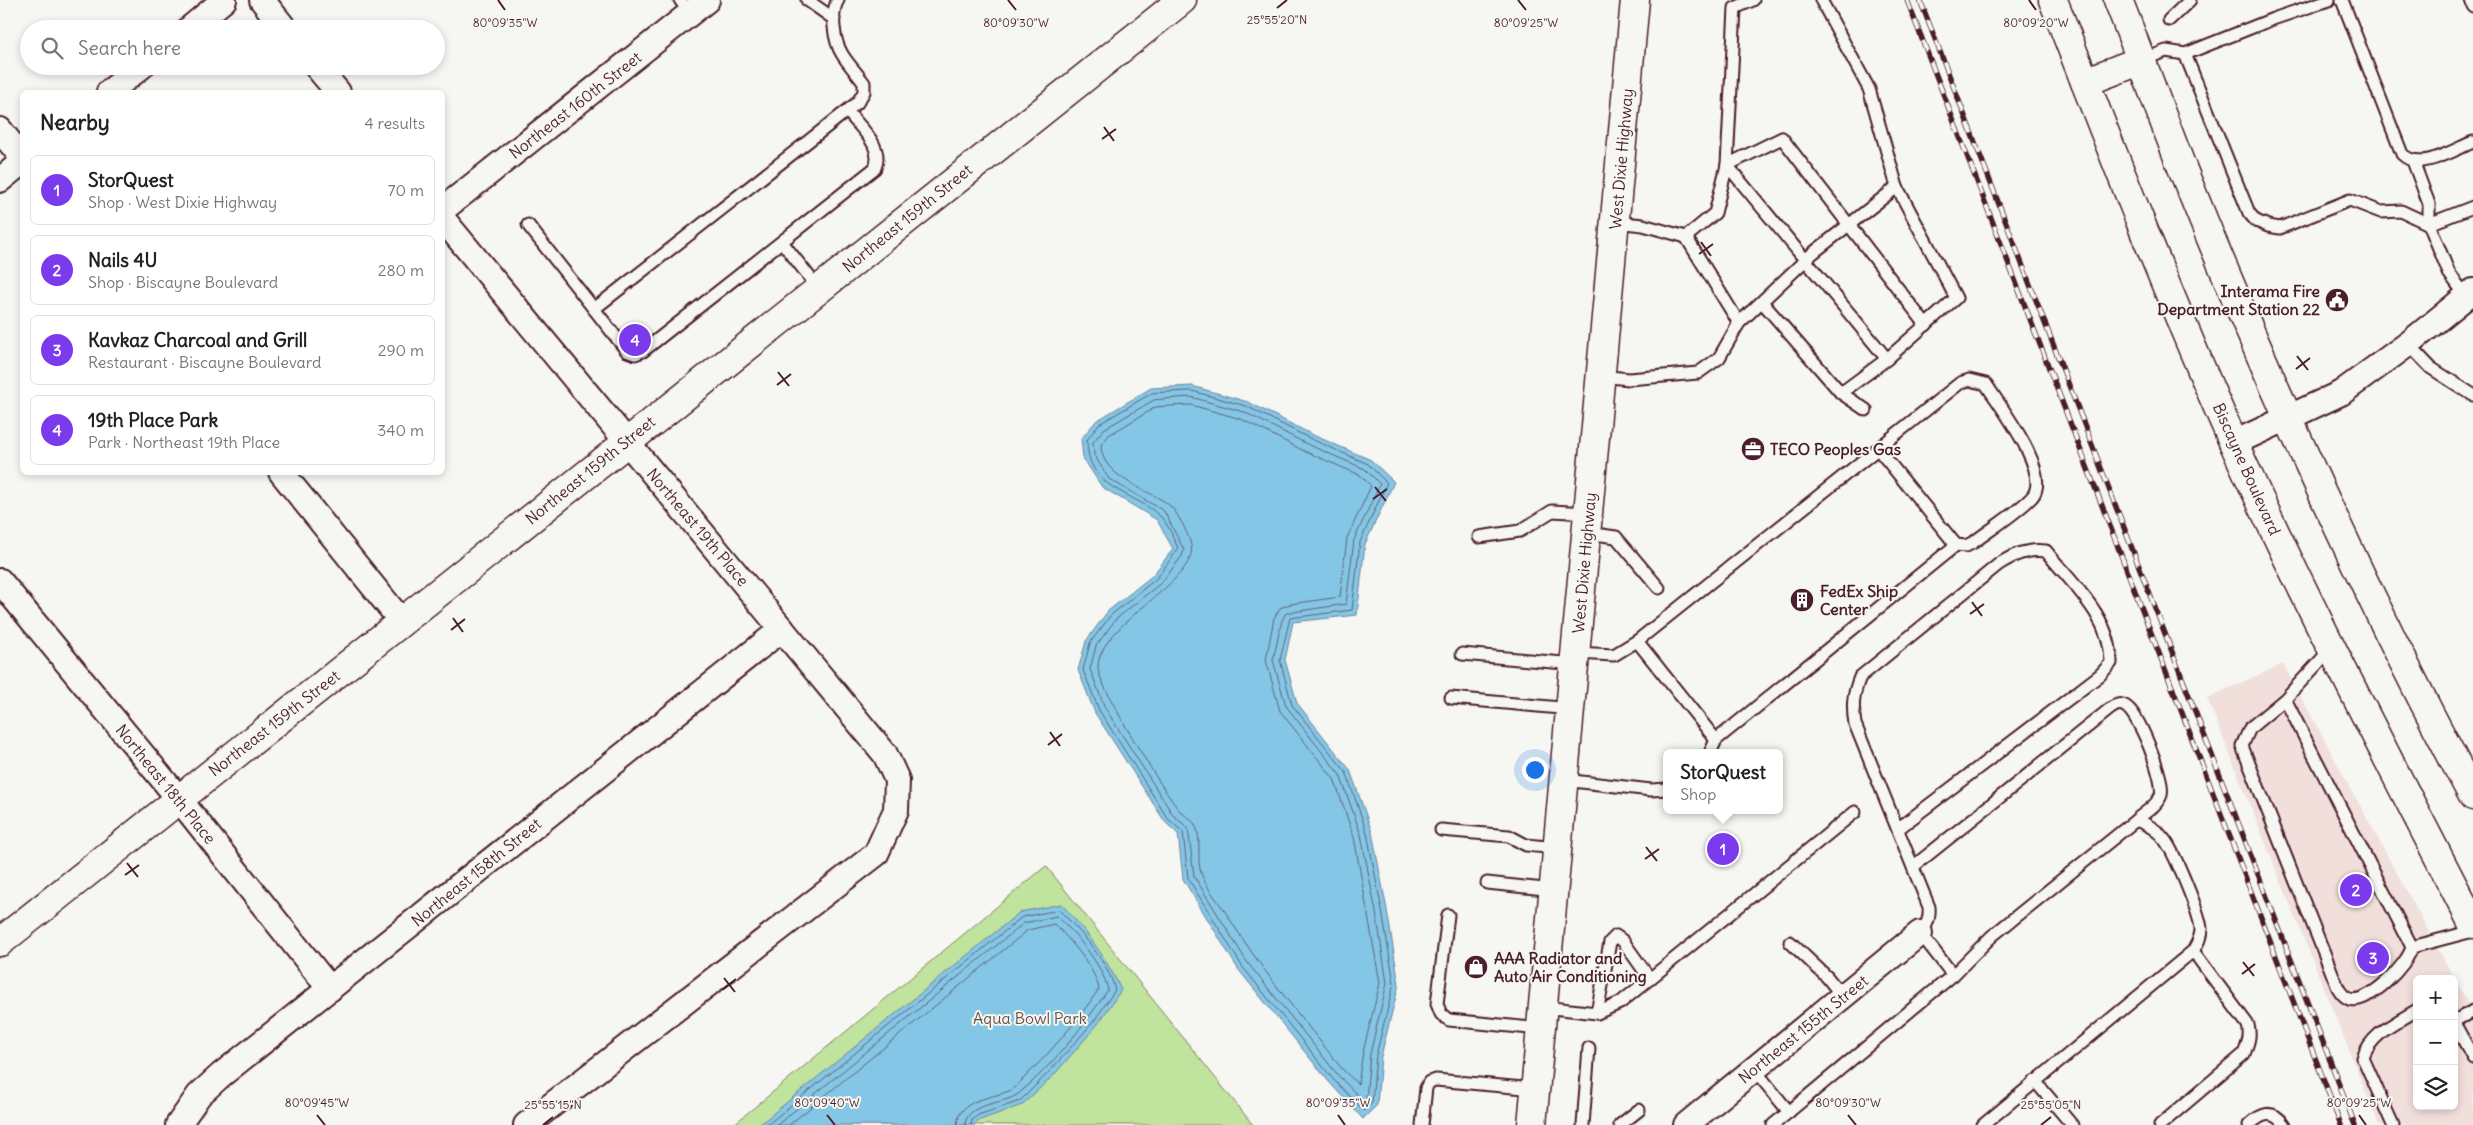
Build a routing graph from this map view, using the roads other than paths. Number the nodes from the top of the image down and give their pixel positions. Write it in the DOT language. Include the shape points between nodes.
graph roads {
  1 [pos="224,0"];
  2 [pos="262,0"];
  3 [pos="807,0"];
  4 [pos="838,0"];
  5 [pos="1182,0"];
  6 [pos="1635,0"];
  7 [pos="1753,0"];
  8 [pos="1821,0"];
  9 [pos="2052,0"];
  10 [pos="2118,0"];
  11 [pos="2190,0"];
  12 [pos="2329,0"];
  13 [pos="2342,0"];
  14 [pos="2471,0"];
  15 [pos="692,4"];
  16 [pos="2473,6"];
  17 [pos="834,19"];
  18 [pos="200,20"];
  19 [pos="278,20"];
  20 [pos="2168,20"];
  21 [pos="2184,54"];
  22 [pos="2142,60"];
  23 [pos="131,75"];
  24 [pos="324,75"];
  25 [pos="2085,82"];
  26 [pos="112,90"];
  27 [pos="336,90"];
  28 [pos="848,112"];
  29 [pos="0,130"];
  30 [pos="2473,142"];
  31 [pos="20,155"];
  32 [pos="2413,161"];
  33 [pos="20,164"];
  34 [pos="1727,165"];
  35 [pos="0,180"];
  36 [pos="1897,187"];
  37 [pos="2473,207"];
  38 [pos="445,208"];
  39 [pos="445,222"];
  40 [pos="1615,222"];
  41 [pos="2429,224"];
  42 [pos="528,225"];
  43 [pos="1849,226"];
  44 [pos="1686,237"];
  45 [pos="782,242"];
  46 [pos="1806,262"];
  47 [pos="819,289"];
  48 [pos="2470,293"];
  49 [pos="1762,302"];
  50 [pos="594,309"];
  51 [pos="1739,323"];
  52 [pos="1926,325"];
  53 [pos="2408,344"];
  54 [pos="1887,359"];
  55 [pos="1601,376"];
  56 [pos="1841,393"];
  57 [pos="2473,395"];
  58 [pos="1866,410"];
  59 [pos="2289,418"];
  60 [pos="626,441"];
  61 [pos="2234,443"];
  62 [pos="1878,449"];
  63 [pos="284,475"];
  64 [pos="1588,523"];
  65 [pos="1478,537"];
  66 [pos="1956,545"];
  67 [pos="0,581"];
  68 [pos="1659,588"];
  69 [pos="402,622"];
  70 [pos="782,629"];
  71 [pos="1637,641"];
  72 [pos="2331,649"];
  73 [pos="1462,654"];
  74 [pos="1575,658"];
  75 [pos="1450,698"];
  76 [pos="2285,699"];
  77 [pos="1571,709"];
  78 [pos="1716,740"];
  79 [pos="1712,749"];
  80 [pos="1564,780"];
  81 [pos="1663,788"];
  82 [pos="2473,796"];
  83 [pos="179,799"];
  84 [pos="1855,812"];
  85 [pos="2136,820"];
  86 [pos="1899,828"];
  87 [pos="1441,830"];
  88 [pos="1558,848"];
  89 [pos="1914,866"];
  90 [pos="1487,882"];
  91 [pos="1554,890"];
  92 [pos="1448,915"];
  93 [pos="2473,924"];
  94 [pos="2473,931"];
  95 [pos="1920,933"];
  96 [pos="0,942"];
  97 [pos="1790,942"];
  98 [pos="2412,947"];
  99 [pos="2193,951"];
  100 [pos="1953,975"];
  101 [pos="1650,979"];
  102 [pos="330,989"];
  103 [pos="1842,996"];
  104 [pos="2473,1011"];
  105 [pos="1597,1013"];
  106 [pos="2413,1013"];
  107 [pos="1542,1018"];
  108 [pos="2457,1020"];
  109 [pos="2458,1029"];
  110 [pos="1589,1048"];
  111 [pos="2473,1057"];
  112 [pos="1754,1069"];
  113 [pos="2035,1081"];
  114 [pos="1535,1089"];
  115 [pos="1639,1110"];
  116 [pos="1789,1112"];
  117 [pos="178,1125"];
  118 [pos="526,1125"];
  119 [pos="1422,1125"];
  120 [pos="1532,1125"];
  121 [pos="1583,1125"];
  122 [pos="1620,1125"];
  123 [pos="1686,1125"];
  124 [pos="1773,1125"];
  125 [pos="1983,1125"];
  126 [pos="2072,1125"];
  127 [pos="2160,1125"];
  128 [pos="2249,1125"];
  129 [pos="2284,1125"];
  130 [pos="2393,1125"];
  1 -- 18 [label="street"];
  2 -- 19 [label="street"];
  3 -- 17 [label="lane"];
  4 -- 17 [label="lane"];
  5 -- 47 [label="main road, Northeast 159th Street"];
  6 -- 40 [label="main road, West Dixie Highway"];
  7 -- 34 [label="lane" via="1735,8"];
  8 -- 36 [label="lane" via="1869,89"];
  9 -- 25 [label="main road, Biscayne Boulevard"];
  10 -- 22 [label="main road"];
  11 -- 20 [label="lane"];
  12 -- 21 [label="lane" via="2273,18"];
  13 -- 32 [label="lane" via="2402,154"];
  14 -- 16 [label="lane"];
  15 -- 38 [label="street, Northeast 160th Street"];
  17 -- 28 [label="lane" via="842,54 864,83 864,92"];
  21 -- 22 [label="lane" via="2166,51"];
  21 -- 41 [label="lane" via="2249,213 2256,220 2280,228 2350,200 2381,212 2401,211"];
  22 -- 25 [label="main road"];
  22 -- 59 [label="main road" via="2186,178"];
  23 -- 26 [label="street"];
  24 -- 27 [label="street"];
  25 -- 61 [label="main road, Biscayne Boulevard" via="2131,203"];
  28 -- 45 [label="lane" via="878,149 875,168"];
  28 -- 50 [label="lane"];
  29 -- 31 [label="street"];
  30 -- 32 [label="lane" via="2427,160"];
  32 -- 41 [label="lane" via="2429,204"];
  33 -- 35 [label="street"];
  34 -- 43 [label="lane" via="1782,138"];
  34 -- 44 [label="lane" via="1715,213"];
  34 -- 46 [label="lane"];
  36 -- 43 [label="lane"];
  36 -- 52 [label="lane" via="1956,298"];
  37 -- 41 [label="lane"];
  39 -- 60 [label="street, Northeast 19th Place"];
  40 -- 44 [label="lane" via="1643,225"];
  40 -- 55 [label="main road, West Dixie Highway"];
  41 -- 48 [label="lane" via="2448,273"];
  42 -- 50 [label="lane"];
  43 -- 46 [label="lane"];
  43 -- 52 [label="lane"];
  44 -- 51 [label="lane"];
  45 -- 47 [label="lane"];
  45 -- 50 [label="lane" via="643,352 635,354 627,350"];
  46 -- 49 [label="lane"];
  46 -- 54 [label="lane"];
  47 -- 60 [label="main road, Northeast 159th Street"];
  48 -- 53 [label="street"];
  49 -- 51 [label="lane"];
  49 -- 56 [label="lane"];
  51 -- 55 [label="lane" via="1718,358 1698,373 1629,379"];
  52 -- 54 [label="lane"];
  53 -- 57 [label="lane" via="2431,368"];
  53 -- 59 [label="street" via="2341,393"];
  54 -- 56 [label="lane"];
  55 -- 64 [label="main road, West Dixie Highway"];
  56 -- 58 [label="lane"];
  59 -- 61 [label="street"];
  59 -- 82 [label="main road" via="2430,716"];
  60 -- 69 [label="main road, Northeast 159th Street"];
  60 -- 70 [label="street, Northeast 19th Place"];
  61 -- 72 [label="main road, Biscayne Boulevard"];
  62 -- 66 [label="lane"];
  62 -- 66 [label="lane" via="1960,384 1969,380 1986,384 2024,444 2036,471 2037,483 2033,496 1974,542 1966,546"];
  62 -- 71 [label="lane"];
  63 -- 69 [label="street"];
  64 -- 65 [label="lane" via="1552,511 1520,531"];
  64 -- 68 [label="lane" via="1616,537"];
  64 -- 74 [label="main road, West Dixie Highway"];
  66 -- 78 [label="lane"];
  67 -- 83 [label="street, Northeast 18th Place"];
  69 -- 83 [label="main road, Northeast 159th Street"];
  70 -- 102 [label="street, Northeast 158th Street"];
  70 -- 118 [label="street, Northeast 19th Place" via="885,754 897,780 896,810 876,854"];
  71 -- 74 [label="lane" via="1614,655"];
  71 -- 78 [label="lane"];
  72 -- 76 [label="lane"];
  72 -- 93 [label="main road, Biscayne Boulevard"];
  73 -- 74 [label="lane"];
  74 -- 77 [label="main road, West Dixie Highway"];
  75 -- 77 [label="lane"];
  76 -- 98 [label="lane"];
  76 -- 98 [label="lane" via="2250,728 2242,746 2338,988 2349,999 2371,993 2404,963"];
  77 -- 80 [label="main road, West Dixie Highway"];
  78 -- 79 [label="lane"];
  80 -- 81 [label="lane" via="1651,790"];
  80 -- 88 [label="main road, West Dixie Highway"];
  83 -- 96 [label="main road, Northeast 159th Street"];
  83 -- 102 [label="street, Northeast 18th Place"];
  84 -- 101 [label="lane"];
  85 -- 89 [label="lane" via="2157,802 2161,795 2161,778 2145,736 2130,709 2118,704"];
  85 -- 99 [label="lane" via="2152,827 2166,840 2185,880 2201,929 2199,942"];
  85 -- 100 [label="lane" via="1992,936"];
  86 -- 86 [label="lane" via="2111,663 2111,648 2103,623 2046,551 2032,549 2015,553 1860,677 1853,694 1855,724"];
  86 -- 89 [label="lane"];
  87 -- 88 [label="lane" via="1509,836 1526,845"];
  88 -- 91 [label="main road, West Dixie Highway"];
  89 -- 95 [label="lane" via="1930,917"];
  90 -- 91 [label="lane"];
  91 -- 107 [label="main road, West Dixie Highway"];
  92 -- 107 [label="lane" via="1437,1004 1441,1014 1450,1020"];
  94 -- 98 [label="lane"];
  95 -- 100 [label="lane"];
  95 -- 103 [label="street, Northeast 155th Street"];
  97 -- 103 [label="lane"];
  99 -- 113 [label="lane"];
  99 -- 127 [label="lane" via="2248,1025 2250,1033 2244,1054"];
  100 -- 116 [label="lane"];
  101 -- 105 [label="lane" via="1620,1003"];
  101 -- 105 [label="lane" via="1616,936 1610,942"];
  102 -- 117 [label="street, Northeast 158th Street" via="221,1075 199,1095"];
  103 -- 112 [label="street, Northeast 155th Street"];
  104 -- 108 [label="lane"];
  105 -- 107 [label="lane"];
  106 -- 130 [label="lane" via="2375,1037 2363,1058"];
  107 -- 114 [label="main road, West Dixie Highway"];
  109 -- 111 [label="lane"];
  110 -- 121 [label="lane"];
  112 -- 116 [label="lane"];
  112 -- 123 [label="street, Northeast 155th Street"];
  113 -- 125 [label="lane"];
  113 -- 126 [label="lane"];
  114 -- 119 [label="lane" via="1429,1082"];
  114 -- 120 [label="main road, West Dixie Highway"];
  115 -- 122 [label="lane"];
  116 -- 124 [label="lane"];
  128 -- 129 [label="lane" via="2268,1113"];
}
